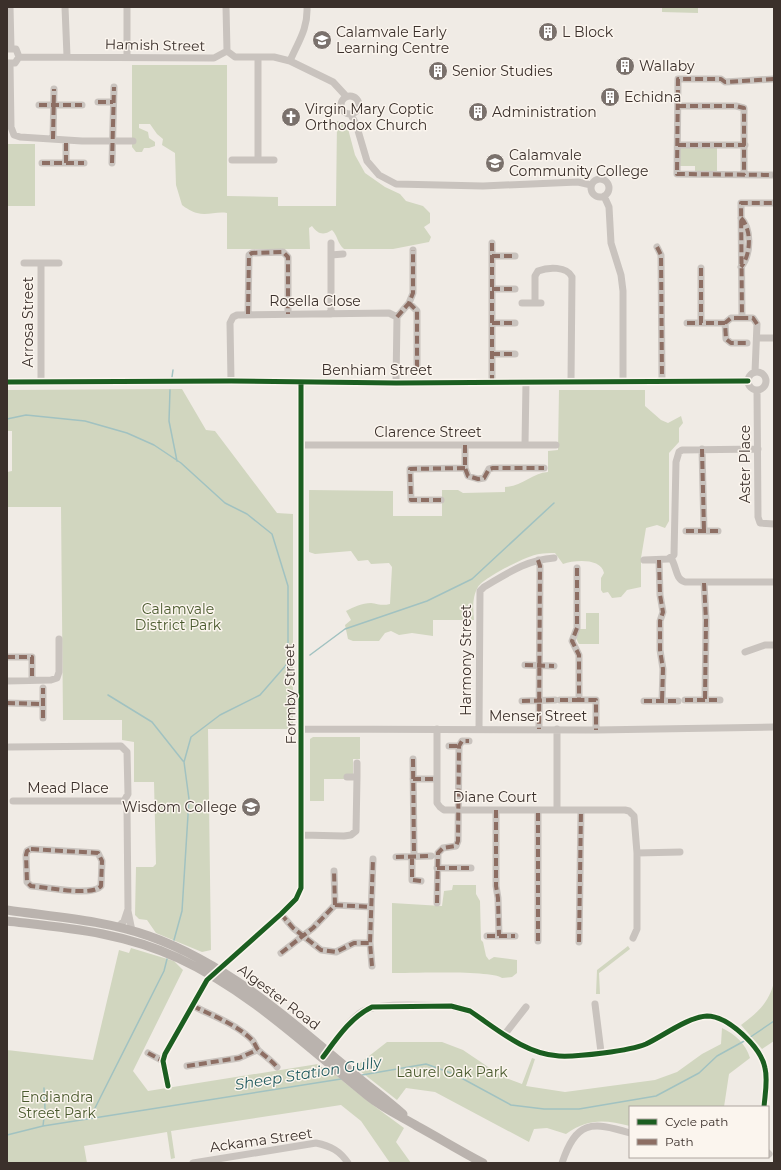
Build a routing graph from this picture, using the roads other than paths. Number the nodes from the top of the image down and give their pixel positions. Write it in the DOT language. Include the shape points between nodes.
graph roads {
  1 [pos="10,7"];
  2 [pos="65,7"];
  3 [pos="127,7"];
  4 [pos="131,7"];
  5 [pos="226,7"];
  6 [pos="307,7"];
  7 [pos="9,48"];
  8 [pos="227,51"];
  9 [pos="19,56"];
  10 [pos="67,56"];
  11 [pos="127,57"];
  12 [pos="258,57"];
  13 [pos="290,61"];
  14 [pos="9,64"];
  15 [pos="774,79"];
  16 [pos="114,87"];
  17 [pos="54,89"];
  18 [pos="346,96"];
  19 [pos="98,102"];
  20 [pos="113,102"];
  21 [pos="9,105"];
  22 [pos="39,105"];
  23 [pos="54,105"];
  24 [pos="82,106"];
  25 [pos="678,106"];
  26 [pos="351,115"];
  27 [pos="53,139"];
  28 [pos="66,140"];
  29 [pos="133,141"];
  30 [pos="113,142"];
  31 [pos="678,145"];
  32 [pos="744,145"];
  33 [pos="232,160"];
  34 [pos="258,160"];
  35 [pos="274,160"];
  36 [pos="42,163"];
  37 [pos="66,163"];
  38 [pos="84,163"];
  39 [pos="112,163"];
  40 [pos="744,175"];
  41 [pos="774,175"];
  42 [pos="591,185"];
  43 [pos="604,196"];
  44 [pos="774,203"];
  45 [pos="331,243"];
  46 [pos="492,243"];
  47 [pos="656,247"];
  48 [pos="413,250"];
  49 [pos="343,254"];
  50 [pos="331,255"];
  51 [pos="492,256"];
  52 [pos="514,256"];
  53 [pos="24,263"];
  54 [pos="41,263"];
  55 [pos="59,263"];
  56 [pos="701,268"];
  57 [pos="492,289"];
  58 [pos="515,289"];
  59 [pos="409,303"];
  60 [pos="522,303"];
  61 [pos="248,314"];
  62 [pos="288,314"];
  63 [pos="331,314"];
  64 [pos="396,317"];
  65 [pos="742,318"];
  66 [pos="492,323"];
  67 [pos="515,323"];
  68 [pos="687,323"];
  69 [pos="701,323"];
  70 [pos="725,323"];
  71 [pos="757,338"];
  72 [pos="774,338"];
  73 [pos="747,343"];
  74 [pos="492,354"];
  75 [pos="515,354"];
  76 [pos="417,367"];
  77 [pos="755,372"];
  78 [pos="231,381"];
  79 [pos="571,381"];
  80 [pos="623,381"];
  81 [pos="662,381"];
  82 [pos="748,381"];
  83 [pos="766,381"];
  84 [pos="774,381"];
  85 [pos="7,382"];
  86 [pos="41,382"];
  87 [pos="301,382"];
  88 [pos="492,382"];
  89 [pos="526,382"];
  90 [pos="396,383"];
  91 [pos="757,390"];
  92 [pos="301,445"];
  93 [pos="465,445"];
  94 [pos="526,445"];
  95 [pos="556,445"];
  96 [pos="702,449"];
  97 [pos="758,449"];
  98 [pos="465,468"];
  99 [pos="544,468"];
  100 [pos="441,500"];
  101 [pos="774,524"];
  102 [pos="686,530"];
  103 [pos="704,531"];
  104 [pos="718,531"];
  105 [pos="554,558"];
  106 [pos="672,558"];
  107 [pos="538,560"];
  108 [pos="644,560"];
  109 [pos="660,560"];
  110 [pos="577,568"];
  111 [pos="704,582"];
  112 [pos="774,582"];
  113 [pos="59,639"];
  114 [pos="774,645"];
  115 [pos="744,652"];
  116 [pos="7,657"];
  117 [pos="525,665"];
  118 [pos="538,666"];
  119 [pos="554,666"];
  120 [pos="7,680"];
  121 [pos="32,680"];
  122 [pos="43,688"];
  123 [pos="538,700"];
  124 [pos="579,700"];
  125 [pos="705,700"];
  126 [pos="720,700"];
  127 [pos="522,701"];
  128 [pos="644,701"];
  129 [pos="662,701"];
  130 [pos="7,703"];
  131 [pos="43,704"];
  132 [pos="43,718"];
  133 [pos="774,727"];
  134 [pos="302,729"];
  135 [pos="438,729"];
  136 [pos="479,729"];
  137 [pos="538,729"];
  138 [pos="557,729"];
  139 [pos="596,730"];
  140 [pos="469,741"];
  141 [pos="449,746"];
  142 [pos="459,746"];
  143 [pos="9,747"];
  144 [pos="413,759"];
  145 [pos="357,763"];
  146 [pos="347,777"];
  147 [pos="357,777"];
  148 [pos="413,778"];
  149 [pos="437,779"];
  150 [pos="13,801"];
  151 [pos="124,801"];
  152 [pos="459,810"];
  153 [pos="496,810"];
  154 [pos="538,810"];
  155 [pos="557,810"];
  156 [pos="581,810"];
  157 [pos="302,835"];
  158 [pos="680,852"];
  159 [pos="637,853"];
  160 [pos="431,856"];
  161 [pos="396,857"];
  162 [pos="413,857"];
  163 [pos="373,859"];
  164 [pos="102,861"];
  165 [pos="437,868"];
  166 [pos="471,868"];
  167 [pos="334,871"];
  168 [pos="421,881"];
  169 [pos="437,903"];
  170 [pos="335,905"];
  171 [pos="372,907"];
  172 [pos="128,909"];
  173 [pos="7,910"];
  174 [pos="281,914"];
  175 [pos="9,921"];
  176 [pos="118,928"];
  177 [pos="132,932"];
  178 [pos="302,936"];
  179 [pos="487,936"];
  180 [pos="498,936"];
  181 [pos="515,936"];
  182 [pos="633,938"];
  183 [pos="538,940"];
  184 [pos="579,942"];
  185 [pos="370,943"];
  186 [pos="281,953"];
  187 [pos="372,966"];
  188 [pos="215,973"];
  189 [pos="595,1004"];
  190 [pos="193,1006"];
  191 [pos="526,1007"];
  192 [pos="505,1034"];
  193 [pos="257,1050"];
  194 [pos="601,1052"];
  195 [pos="148,1053"];
  196 [pos="325,1054"];
  197 [pos="163,1061"];
  198 [pos="187,1066"];
  199 [pos="277,1067"];
  200 [pos="168,1086"];
  201 [pos="764,1106"];
  202 [pos="629,1133"];
  203 [pos="234,1160"];
  204 [pos="193,1163"];
  205 [pos="348,1163"];
  206 [pos="483,1163"];
  207 [pos="562,1163"];
  1 -- 7 [label="street"];
  2 -- 10 [label="street"];
  3 -- 4 [label="street"];
  3 -- 11 [label="street"];
  5 -- 8 [label="street"];
  6 -- 13 [label="street" via="308,20"];
  7 -- 9 [label="street" via="16,49"];
  8 -- 11 [label="street, Hamish Street" via="214,58"];
  8 -- 12 [label="street" via="230,56 235,57"];
  9 -- 10 [label="street, Hamish Street"];
  9 -- 14 [label="street" via="17,61"];
  10 -- 11 [label="street, Hamish Street"];
  12 -- 13 [label="street"];
  12 -- 34 [label="street"];
  13 -- 18 [label="street" via="333,82"];
  14 -- 21 [label="street"];
  15 -- 25 [label="street" via="725,82 721,79 678,79"];
  16 -- 20 [label="street"];
  17 -- 23 [label="street"];
  18 -- 26 [label="street" via="341,100 341,109 345,114"];
  18 -- 26 [label="street" via="352,96 359,101 358,110"];
  19 -- 20 [label="street"];
  20 -- 30 [label="street"];
  21 -- 27 [label="street" via="14,135"];
  22 -- 23 [label="street"];
  23 -- 24 [label="street"];
  23 -- 27 [label="street"];
  25 -- 31 [label="street"];
  25 -- 32 [label="street" via="744,108"];
  26 -- 42 [label="street" via="367,161 379,175 396,184 483,186 578,182"];
  27 -- 28 [label="street"];
  28 -- 30 [label="street"];
  28 -- 37 [label="street"];
  29 -- 30 [label="street"];
  30 -- 39 [label="street"];
  31 -- 32 [label="street"];
  31 -- 40 [label="street" via="678,174"];
  32 -- 40 [label="street"];
  33 -- 34 [label="street"];
  34 -- 35 [label="street"];
  36 -- 37 [label="street"];
  37 -- 38 [label="street"];
  40 -- 41 [label="street"];
  42 -- 43 [label="street" via="591,191 595,196"];
  42 -- 43 [label="street" via="598,179 606,181 609,189"];
  43 -- 80 [label="street" via="609,207 611,243 624,290"];
  44 -- 65 [label="street" via="741,203"];
  45 -- 50 [label="street"];
  46 -- 51 [label="street"];
  47 -- 81 [label="street" via="661,255"];
  48 -- 59 [label="street" via="413,293"];
  49 -- 50 [label="street"];
  50 -- 63 [label="street"];
  51 -- 52 [label="street"];
  51 -- 57 [label="street"];
  53 -- 54 [label="street"];
  54 -- 55 [label="street"];
  54 -- 86 [label="street, Arrosa Street"];
  56 -- 69 [label="street"];
  57 -- 58 [label="street"];
  57 -- 66 [label="street"];
  59 -- 64 [label="street"];
  59 -- 76 [label="street" via="418,311"];
  60 -- 79 [label="street" via="538,303 535,276 538,271 565,269 569,272 572,277"];
  61 -- 62 [label="street, Rosella Close"];
  61 -- 62 [label="street" via="249,255 284,252 288,257"];
  61 -- 78 [label="street, Rosella Close" via="237,315 230,323"];
  62 -- 63 [label="street, Rosella Close"];
  63 -- 64 [label="street, Rosella Close" via="389,314"];
  64 -- 90 [label="street"];
  65 -- 70 [label="street" via="731,318"];
  65 -- 71 [label="street" via="753,318 757,324"];
  66 -- 67 [label="street"];
  66 -- 74 [label="street"];
  68 -- 69 [label="street"];
  69 -- 70 [label="street"];
  70 -- 73 [label="street" via="728,341"];
  71 -- 72 [label="street"];
  71 -- 77 [label="street"];
  74 -- 75 [label="street"];
  74 -- 88 [label="street"];
  77 -- 82 [label="street"];
  77 -- 83 [label="street" via="761,373"];
  78 -- 86 [label="street, Benhiam Street"];
  78 -- 87 [label="street, Benhiam Street"];
  79 -- 80 [label="street, Benhiam Street"];
  79 -- 89 [label="street, Benhiam Street"];
  80 -- 81 [label="street, Benhiam Street"];
  81 -- 82 [label="street, Benhiam Street"];
  82 -- 91 [label="street" via="751,388"];
  83 -- 84 [label="street"];
  83 -- 91 [label="street" via="762,388"];
  85 -- 86 [label="street, Benhiam Street"];
  87 -- 90 [label="street, Benhiam Street"];
  87 -- 92 [label="street, Formby Street"];
  88 -- 89 [label="street, Benhiam Street"];
  88 -- 90 [label="street, Benhiam Street"];
  89 -- 94 [label="street"];
  91 -- 97 [label="street, Aster Place"];
  92 -- 93 [label="street, Clarence Street"];
  92 -- 134 [label="street, Formby Street"];
  93 -- 94 [label="street, Clarence Street"];
  93 -- 98 [label="street"];
  94 -- 95 [label="street, Clarence Street"];
  96 -- 97 [label="street"];
  96 -- 103 [label="street"];
  96 -- 106 [label="street" via="682,450 676,456 675,550"];
  97 -- 101 [label="street, Aster Place" via="758,517 760,523"];
  98 -- 99 [label="street" via="468,476 478,479 484,478 489,469 493,468"];
  98 -- 100 [label="street" via="410,469 411,500"];
  102 -- 103 [label="street"];
  103 -- 104 [label="street"];
  105 -- 107 [label="street"];
  106 -- 109 [label="street"];
  106 -- 111 [label="street" via="680,581"];
  107 -- 118 [label="street"];
  107 -- 136 [label="street, Harmony Street" via="510,572 480,591"];
  108 -- 109 [label="street"];
  109 -- 129 [label="street" via="660,595 663,612 660,621"];
  110 -- 124 [label="street" via="577,628 572,641 579,655"];
  111 -- 112 [label="street"];
  111 -- 125 [label="street"];
  113 -- 121 [label="street" via="57,678"];
  114 -- 115 [label="street" via="765,645"];
  116 -- 121 [label="street" via="32,657"];
  117 -- 118 [label="street"];
  118 -- 119 [label="street"];
  118 -- 123 [label="street"];
  120 -- 121 [label="street"];
  122 -- 131 [label="street"];
  123 -- 124 [label="street"];
  123 -- 127 [label="street"];
  123 -- 137 [label="street"];
  124 -- 139 [label="street" via="596,700"];
  125 -- 126 [label="street"];
  125 -- 129 [label="street"];
  128 -- 129 [label="street"];
  130 -- 131 [label="street"];
  131 -- 132 [label="street"];
  133 -- 139 [label="street, Menser Street"];
  134 -- 135 [label="street, Menser Street"];
  134 -- 157 [label="street, Formby Street"];
  135 -- 136 [label="street, Menser Street"];
  135 -- 149 [label="street, Diane Court"];
  136 -- 137 [label="street, Menser Street"];
  137 -- 138 [label="street, Menser Street"];
  138 -- 139 [label="street, Menser Street"];
  138 -- 155 [label="street"];
  140 -- 142 [label="street" via="462,741"];
  141 -- 142 [label="street"];
  142 -- 152 [label="street"];
  143 -- 151 [label="street" via="121,746 128,755 128,794"];
  144 -- 148 [label="street"];
  145 -- 147 [label="street"];
  146 -- 147 [label="street"];
  147 -- 157 [label="street" via="356,831 344,836"];
  148 -- 149 [label="street"];
  148 -- 162 [label="street"];
  149 -- 152 [label="street, Diane Court" via="437,803 444,810"];
  150 -- 151 [label="street, Mead Place"];
  151 -- 172 [label="street" via="127,807"];
  152 -- 153 [label="street, Diane Court"];
  152 -- 165 [label="street" via="458,842 453,848 439,849"];
  153 -- 154 [label="street, Diane Court"];
  153 -- 180 [label="street"];
  154 -- 155 [label="street, Diane Court"];
  154 -- 183 [label="street"];
  155 -- 156 [label="street, Diane Court"];
  156 -- 159 [label="street, Diane Court" via="629,810 636,822"];
  156 -- 184 [label="street"];
  157 -- 174 [label="street, Formby Street" via="301,888 296,899"];
  158 -- 159 [label="street"];
  159 -- 182 [label="street" via="637,929"];
  160 -- 162 [label="street"];
  161 -- 162 [label="street"];
  162 -- 168 [label="street" via="412,880"];
  163 -- 171 [label="street"];
  164 -- 164 [label="street" via="101,886 94,891 31,886 27,882 26,855 31,849 94,852"];
  165 -- 166 [label="street"];
  165 -- 169 [label="street"];
  167 -- 170 [label="street"];
  170 -- 171 [label="street"];
  170 -- 178 [label="street"];
  171 -- 185 [label="street"];
  172 -- 176 [label="street" via="124,921"];
  172 -- 177 [label="street"];
  173 -- 176 [label="main road, Algester Road" via="89,921"];
  174 -- 178 [label="street"];
  174 -- 188 [label="street, Formby Street"];
  175 -- 188 [label="main road, Algester Road" via="90,930 128,939"];
  176 -- 177 [label="main road, Algester Road"];
  177 -- 188 [label="main road, Algester Road" via="189,952"];
  178 -- 185 [label="street" via="321,950 336,952 354,943"];
  178 -- 186 [label="street"];
  179 -- 180 [label="street"];
  180 -- 181 [label="street"];
  185 -- 187 [label="street"];
  188 -- 190 [label="street, Formby Street" via="206,982"];
  188 -- 196 [label="main road, Algester Road" via="262,1000"];
  189 -- 194 [label="street"];
  190 -- 193 [label="street" via="229,1023 254,1041"];
  190 -- 197 [label="street, Formby Street"];
  191 -- 192 [label="street"];
  192 -- 194 [label="street" via="524,1047 542,1054 560,1056"];
  192 -- 196 [label="street" via="461,1008 372,1007 353,1019"];
  193 -- 198 [label="street" via="239,1058"];
  193 -- 199 [label="street"];
  194 -- 201 [label="street" via="645,1044 695,1018 718,1018 740,1032 761,1056 766,1079"];
  195 -- 197 [label="street"];
  196 -- 206 [label="main road, Algester Road" via="419,1127"];
  197 -- 200 [label="street"];
  202 -- 207 [label="street" via="606,1126 584,1129 576,1134 568,1145"];
  203 -- 204 [label="street, Ackama Street"];
  203 -- 205 [label="street, Ackama Street" via="316,1143 331,1146"];
}
